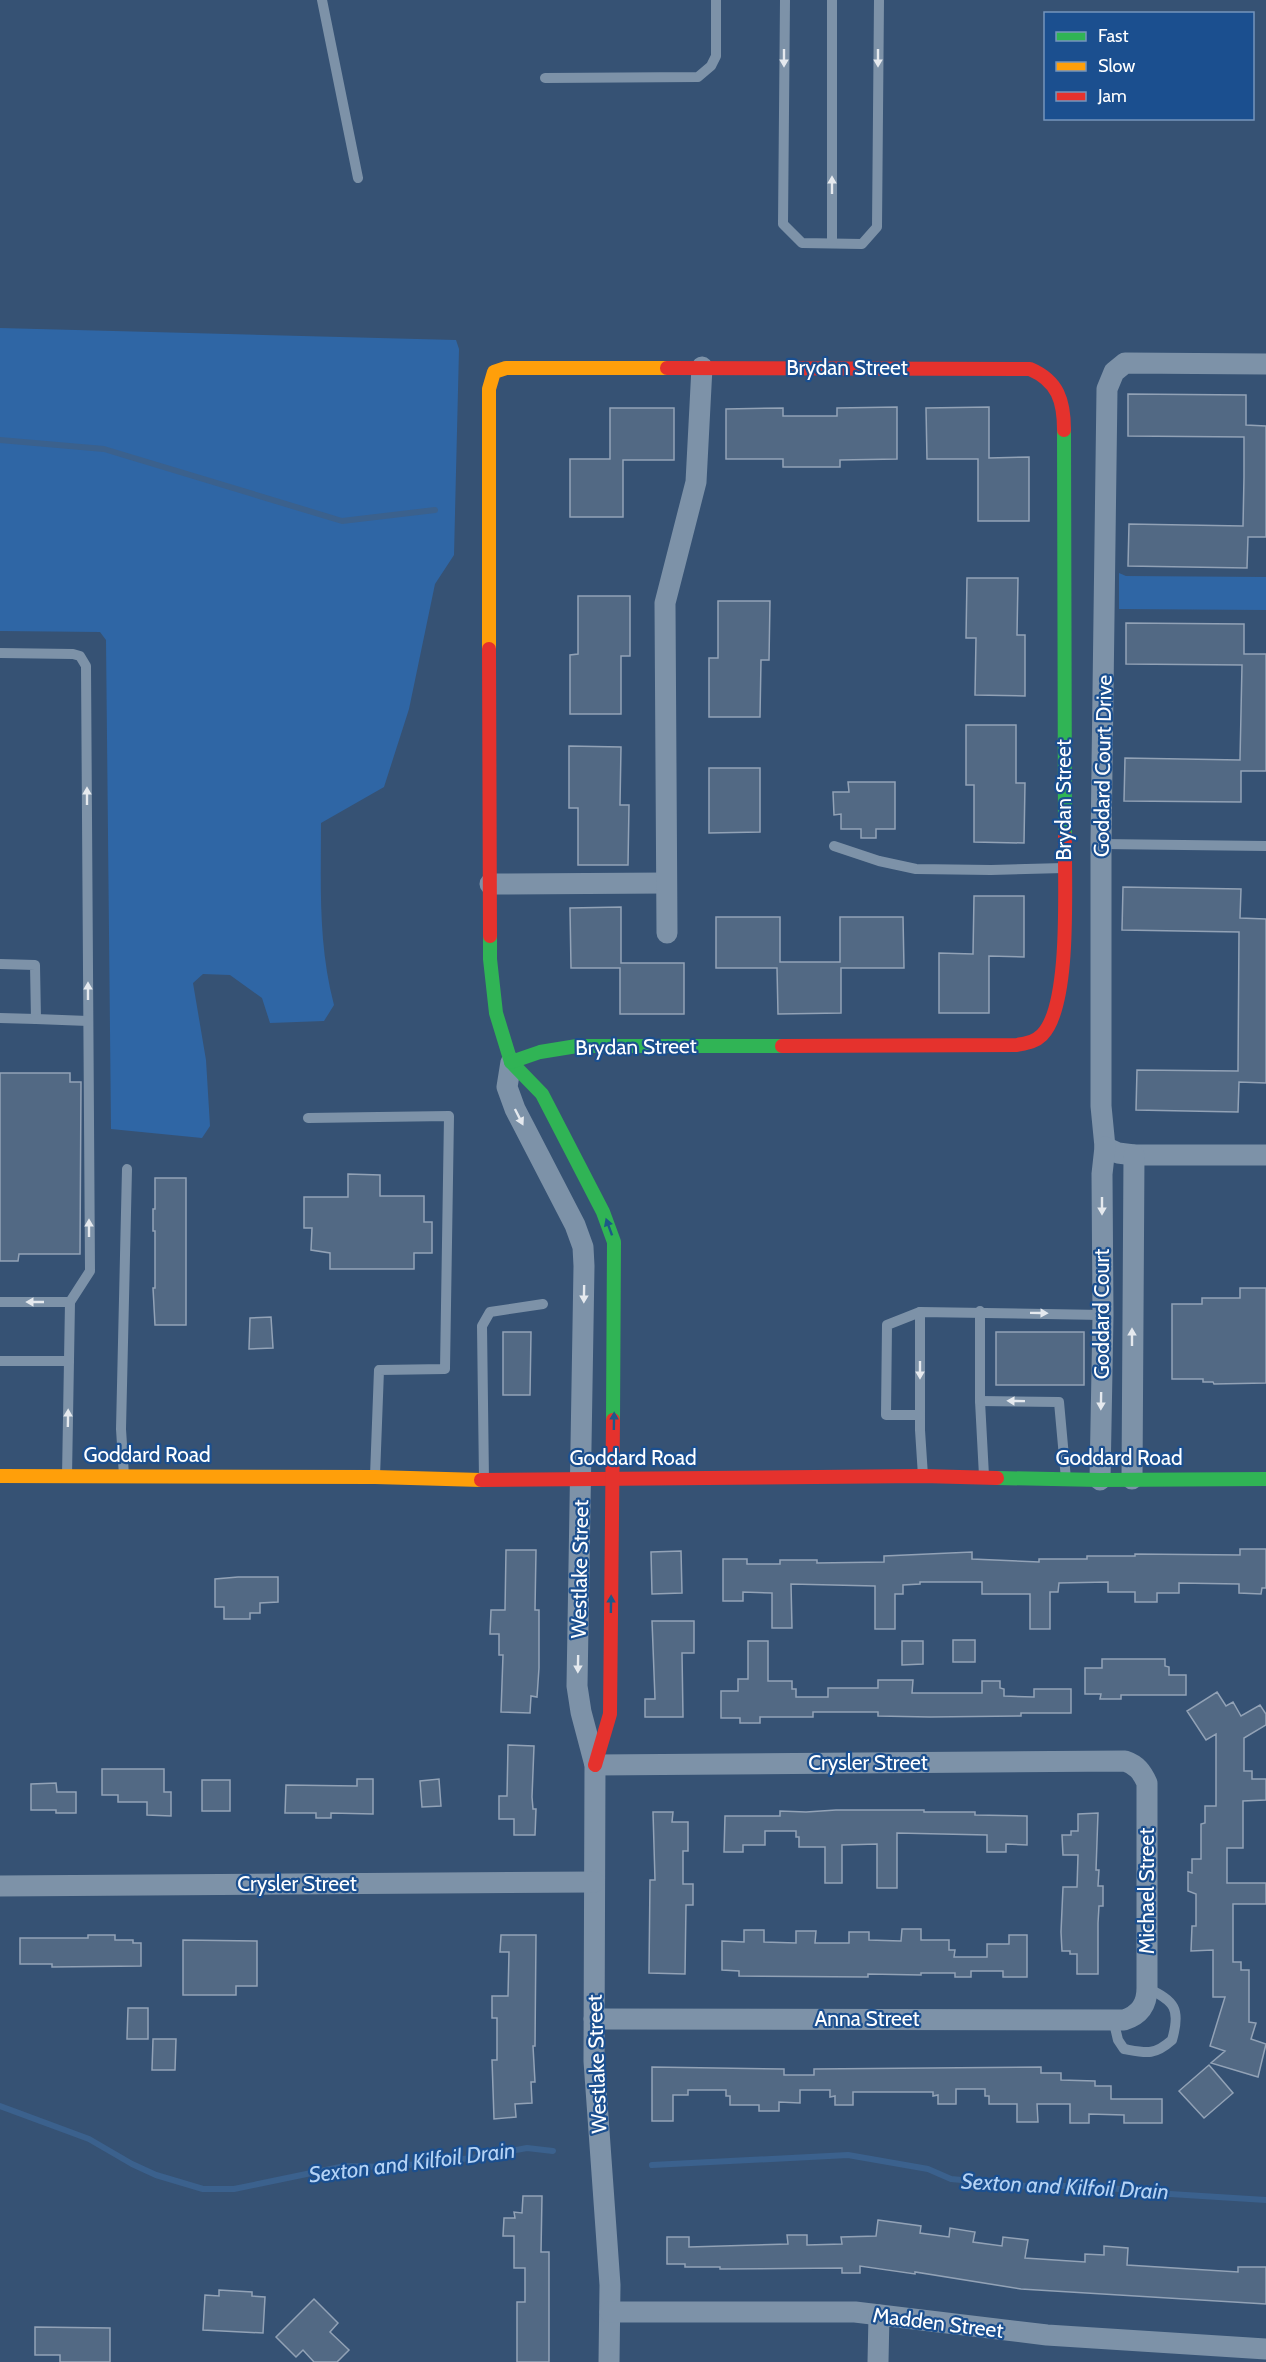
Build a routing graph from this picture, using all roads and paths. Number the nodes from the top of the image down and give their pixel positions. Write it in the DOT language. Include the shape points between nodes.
graph roads {
  1 [pos="322,0"];
  2 [pos="716,0"];
  3 [pos="785,0"];
  4 [pos="832,0"];
  5 [pos="879,0"];
  6 [pos="545,78"];
  7 [pos="358,178"];
  8 [pos="832,243"];
  9 [pos="1266,364"];
  10 [pos="702,367"];
  11 [pos="0,653"];
  12 [pos="1101,844"];
  13 [pos="834,846"];
  14 [pos="1266,846"];
  15 [pos="1064,868"];
  16 [pos="666,883"];
  17 [pos="490,884"];
  18 [pos="667,933"];
  19 [pos="0,964"];
  20 [pos="0,1018"];
  21 [pos="36,1019"];
  22 [pos="88,1021"];
  23 [pos="511,1062"];
  24 [pos="308,1118"];
  25 [pos="1119,1152"];
  26 [pos="1266,1155"];
  27 [pos="127,1168"];
  28 [pos="0,1302"];
  29 [pos="70,1302"];
  30 [pos="543,1304"];
  31 [pos="980,1311"];
  32 [pos="920,1312"];
  33 [pos="1103,1314"];
  34 [pos="0,1361"];
  35 [pos="69,1361"];
  36 [pos="980,1401"];
  37 [pos="920,1415"];
  38 [pos="0,1476"];
  39 [pos="67,1476"];
  40 [pos="124,1476"];
  41 [pos="922,1476"];
  42 [pos="375,1477"];
  43 [pos="984,1479"];
  44 [pos="1066,1479"];
  45 [pos="1132,1479"];
  46 [pos="1266,1479"];
  47 [pos="484,1480"];
  48 [pos="582,1480"];
  49 [pos="612,1480"];
  50 [pos="1100,1480"];
  51 [pos="595,1765"];
  52 [pos="1139,1769"];
  53 [pos="594,1882"];
  54 [pos="0,1886"];
  55 [pos="1147,1988"];
  56 [pos="1138,2012"];
  57 [pos="594,2019"];
  58 [pos="1113,2019"];
  59 [pos="610,2312"];
  60 [pos="879,2315"];
  61 [pos="1266,2349"];
  62 [pos="609,2362"];
  63 [pos="878,2362"];
  1 -- 7 [label="lane"];
  2 -- 6 [label="lane" via="716,56 698,77"];
  3 -- 8 [label="lane, one-way" via="783,225 802,243"];
  8 -- 4 [label="lane, one-way"];
  5 -- 8 [label="lane, one-way" via="877,227 862,244"];
  9 -- 12 [label="street, Goddard Court Drive" via="1125,363 1114,372 1107,388"];
  10 -- 15 [label="street, Brydan Street" via="1030,369 1052,381 1061,399 1064,424"];
  10 -- 16 [label="street" via="696,482 665,603"];
  10 -- 17 [label="street, Brydan Street" via="506,368 494,372 491,379"];
  22 -- 11 [label="lane, one-way" via="86,666 74,654"];
  12 -- 14 [label="lane"];
  12 -- 25 [label="street, Goddard Court Drive" via="1101,1106"];
  13 -- 15 [label="lane" via="916,869"];
  15 -- 23 [label="street, Brydan Street" via="1063,962 1057,1006 1050,1024 1034,1042 577,1046"];
  16 -- 17 [label="street"];
  16 -- 18 [label="street"];
  17 -- 23 [label="street, Brydan Street" via="490,959 496,1013"];
  19 -- 21 [label="lane" via="35,965"];
  20 -- 21 [label="lane"];
  21 -- 22 [label="lane"];
  29 -- 22 [label="lane, one-way" via="90,1271"];
  23 -- 48 [label="street, Brydan Street, one-way" via="507,1087 515,1109 575,1225 582,1247"];
  49 -- 23 [label="street, Brydan Street, one-way" via="614,1242 603,1212 542,1094"];
  24 -- 42 [label="lane" via="449,1116 445,1369 379,1370"];
  25 -- 26 [label="street"];
  25 -- 33 [label="street, Goddard Court, one-way" via="1102,1174"];
  45 -- 25 [label="street, Goddard Court, one-way"];
  27 -- 40 [label="lane" via="121,1429"];
  29 -- 28 [label="lane, one-way"];
  29 -- 35 [label="lane"];
  30 -- 47 [label="lane" via="490,1312 482,1326"];
  31 -- 32 [label="lane"];
  31 -- 33 [label="lane, one-way"];
  31 -- 36 [label="lane"];
  32 -- 37 [label="lane, one-way"];
  32 -- 37 [label="lane" via="887,1325 886,1415"];
  33 -- 50 [label="street, Goddard Court, one-way"];
  34 -- 35 [label="lane"];
  39 -- 35 [label="lane, one-way"];
  36 -- 43 [label="lane"];
  44 -- 36 [label="lane, one-way" via="1059,1402"];
  37 -- 41 [label="lane"];
  38 -- 39 [label="street, Goddard Road"];
  39 -- 40 [label="street, Goddard Road"];
  40 -- 42 [label="street, Goddard Road"];
  41 -- 43 [label="street, Goddard Road"];
  41 -- 49 [label="street, Goddard Road"];
  42 -- 47 [label="street, Goddard Road"];
  43 -- 44 [label="street, Goddard Road"];
  44 -- 50 [label="street, Goddard Road"];
  45 -- 46 [label="street, Goddard Road"];
  45 -- 50 [label="street, Goddard Road"];
  47 -- 48 [label="street, Goddard Road"];
  48 -- 49 [label="street, Goddard Road"];
  48 -- 51 [label="street, Westlake Street, one-way" via="578,1686"];
  51 -- 49 [label="street, Westlake Street, one-way" via="610,1714"];
  51 -- 52 [label="street, Crysler Street" via="1125,1761"];
  51 -- 53 [label="street, Westlake Street"];
  52 -- 55 [label="street, Michael Street" via="1147,1783"];
  53 -- 54 [label="street, Crysler Street"];
  53 -- 57 [label="street, Westlake Street"];
  55 -- 56 [label="street, Michael Street" via="1147,1998"];
  55 -- 58 [label="lane" via="1173,2004 1176,2016 1172,2040 1163,2049 1153,2053 1124,2049"];
  56 -- 58 [label="street, Anna Street" via="1124,2020"];
  57 -- 58 [label="street, Anna Street"];
  57 -- 59 [label="street, Westlake Street"];
  59 -- 60 [label="street, Madden Street"];
  59 -- 62 [label="street, Westlake Street"];
  60 -- 61 [label="street, Madden Street" via="1047,2335"];
  60 -- 63 [label="street"];
}
